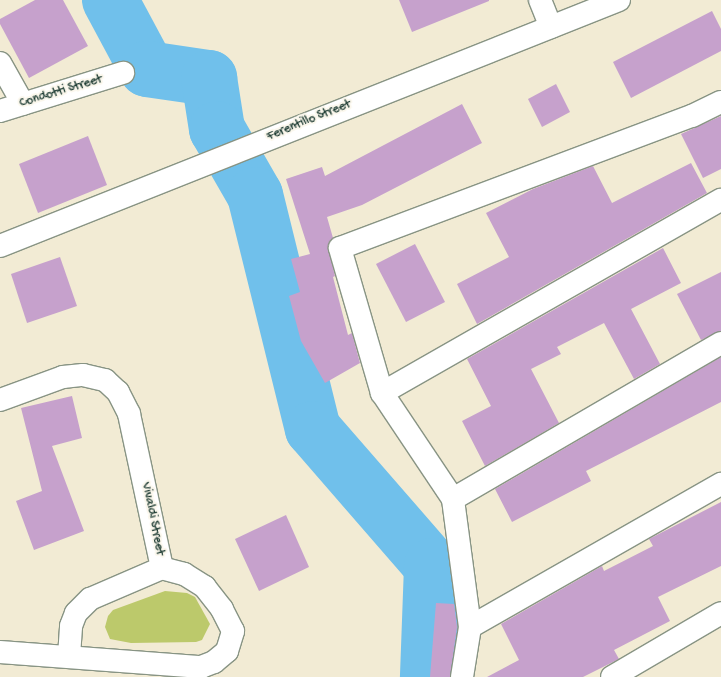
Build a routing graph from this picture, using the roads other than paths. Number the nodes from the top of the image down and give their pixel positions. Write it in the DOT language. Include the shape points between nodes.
graph roads {
  1 [pos="540,0"];
  2 [pos="619,0"];
  3 [pos="551,27"];
  4 [pos="0,62"];
  5 [pos="123,72"];
  6 [pos="721,102"];
  7 [pos="23,104"];
  8 [pos="0,111"];
  9 [pos="721,200"];
  10 [pos="0,246"];
  11 [pos="721,343"];
  12 [pos="382,393"];
  13 [pos="0,400"];
  14 [pos="721,484"];
  15 [pos="453,499"];
  16 [pos="162,568"];
  17 [pos="721,613"];
  18 [pos="470,627"];
  19 [pos="0,652"];
  20 [pos="69,656"];
  21 [pos="462,677"];
  22 [pos="612,677"];
  1 -- 3 [label="street"];
  2 -- 3 [label="street, Ferentillo Street"];
  3 -- 10 [label="street, Ferentillo Street"];
  4 -- 7 [label="street"];
  5 -- 7 [label="street, Condotti Street"];
  6 -- 12 [label="street" via="692,116 340,248"];
  7 -- 8 [label="street, Condotti Street"];
  9 -- 12 [label="street"];
  11 -- 15 [label="street"];
  12 -- 15 [label="street"];
  13 -- 16 [label="street, Vivaldi Street" via="63,377 83,375 105,380 118,392 129,414"];
  14 -- 18 [label="street"];
  15 -- 18 [label="street"];
  16 -- 20 [label="street" via="90,599 76,613 71,626"];
  16 -- 20 [label="street, Vivaldi Street" via="184,574 205,587 214,598 233,631 227,651 214,662 201,667"];
  17 -- 22 [label="street"];
  18 -- 21 [label="street"];
  19 -- 20 [label="street, Vivaldi Street"];
}
